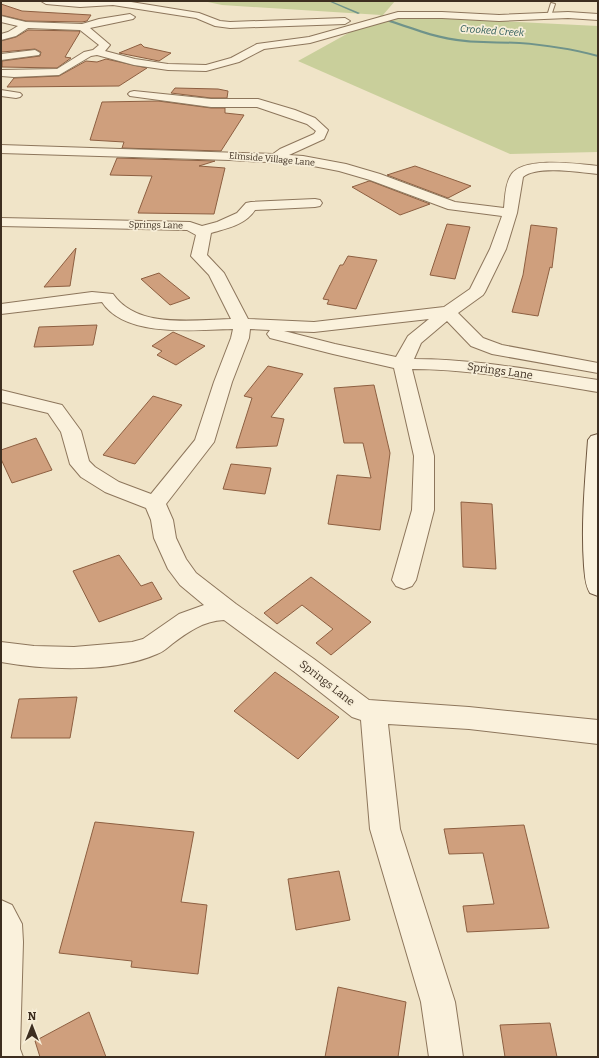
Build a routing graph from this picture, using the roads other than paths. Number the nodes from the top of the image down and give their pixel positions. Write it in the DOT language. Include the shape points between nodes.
graph roads {
  1 [pos="46,1"];
  2 [pos="553,4"];
  3 [pos="396,11"];
  4 [pos="12,12"];
  5 [pos="1,14"];
  6 [pos="549,16"];
  7 [pos="130,17"];
  8 [pos="596,18"];
  9 [pos="1,19"];
  10 [pos="26,26"];
  11 [pos="83,27"];
  12 [pos="1,37"];
  13 [pos="97,52"];
  14 [pos="35,53"];
  15 [pos="1,57"];
  16 [pos="1,73"];
  17 [pos="14,74"];
  18 [pos="1,84"];
  19 [pos="1,92"];
  20 [pos="134,94"];
  21 [pos="16,95"];
  22 [pos="1,149"];
  23 [pos="275,159"];
  24 [pos="598,170"];
  25 [pos="315,203"];
  26 [pos="510,213"];
  27 [pos="1,222"];
  28 [pos="201,231"];
  29 [pos="1,309"];
  30 [pos="448,312"];
  31 [pos="242,324"];
  32 [pos="498,350"];
  33 [pos="402,364"];
  34 [pos="490,368"];
  35 [pos="598,368"];
  36 [pos="598,386"];
  37 [pos="1,396"];
  38 [pos="598,440"];
  39 [pos="155,503"];
  40 [pos="404,580"];
  41 [pos="598,587"];
  42 [pos="228,611"];
  43 [pos="4,659"];
  44 [pos="374,713"];
  45 [pos="598,732"];
  46 [pos="1,916"];
  47 [pos="6,1057"];
  48 [pos="446,1057"];
  1 -- 3 [label="street" via="80,4 113,2 199,16 218,24 230,25 330,23"];
  2 -- 6 [label="lane"];
  3 -- 6 [label="street" via="499,18"];
  3 -- 13 [label="street" via="310,40 261,46 235,60 206,68 168,67 134,62"];
  4 -- 5 [label="street"];
  6 -- 8 [label="street"];
  7 -- 11 [label="street"];
  9 -- 10 [label="street"];
  10 -- 11 [label="street"];
  10 -- 12 [label="street"];
  11 -- 13 [label="street" via="105,45"];
  13 -- 17 [label="street" via="88,54 59,72"];
  14 -- 15 [label="street"];
  16 -- 17 [label="street"];
  17 -- 18 [label="street"];
  19 -- 21 [label="street"];
  20 -- 23 [label="street" via="211,103 258,104 311,121 322,130 320,136"];
  22 -- 23 [label="street, Elmside Village Lane"];
  23 -- 26 [label="street, Elmside Village Lane" via="303,160 341,167 453,206"];
  24 -- 26 [label="street" via="534,167 522,170 518,176"];
  25 -- 28 [label="street" via="251,206 248,212 236,220"];
  26 -- 30 [label="street, Springs Lane" via="498,250 477,292"];
  27 -- 28 [label="street, Springs Lane" via="190,226"];
  28 -- 31 [label="street" via="204,233 199,256 216,273"];
  29 -- 31 [label="street, Springs Lane" via="107,297 113,306 133,318 146,321 166,325"];
  30 -- 31 [label="street, Springs Lane" via="314,327"];
  30 -- 32 [label="street, Springs Lane" via="477,342"];
  30 -- 33 [label="street, Springs Lane" via="414,340"];
  31 -- 33 [label="street, Springs Lane" via="332,349"];
  31 -- 39 [label="street" via="240,338 204,442"];
  32 -- 34 [label="street" via="487,355"];
  32 -- 35 [label="street, Springs Lane"];
  33 -- 34 [label="street, Springs Lane"];
  33 -- 40 [label="street" via="424,456 423,510"];
  34 -- 36 [label="street, Springs Lane"];
  37 -- 39 [label="street" via="55,409 71,431 80,464 88,472 112,487"];
  38 -- 41 [label="street" via="594,501 594,548"];
  39 -- 42 [label="street, Springs Lane" via="162,520 165,538 176,563 188,578"];
  42 -- 43 [label="street" via="198,615 149,648 136,651 91,657"];
  42 -- 44 [label="street, Springs Lane" via="361,709"];
  44 -- 45 [label="street, Springs Lane" via="456,717"];
  44 -- 48 [label="street" via="385,829 438,1002"];
  46 -- 47 [label="street" via="6,924 7,942 3,1049"];
}
